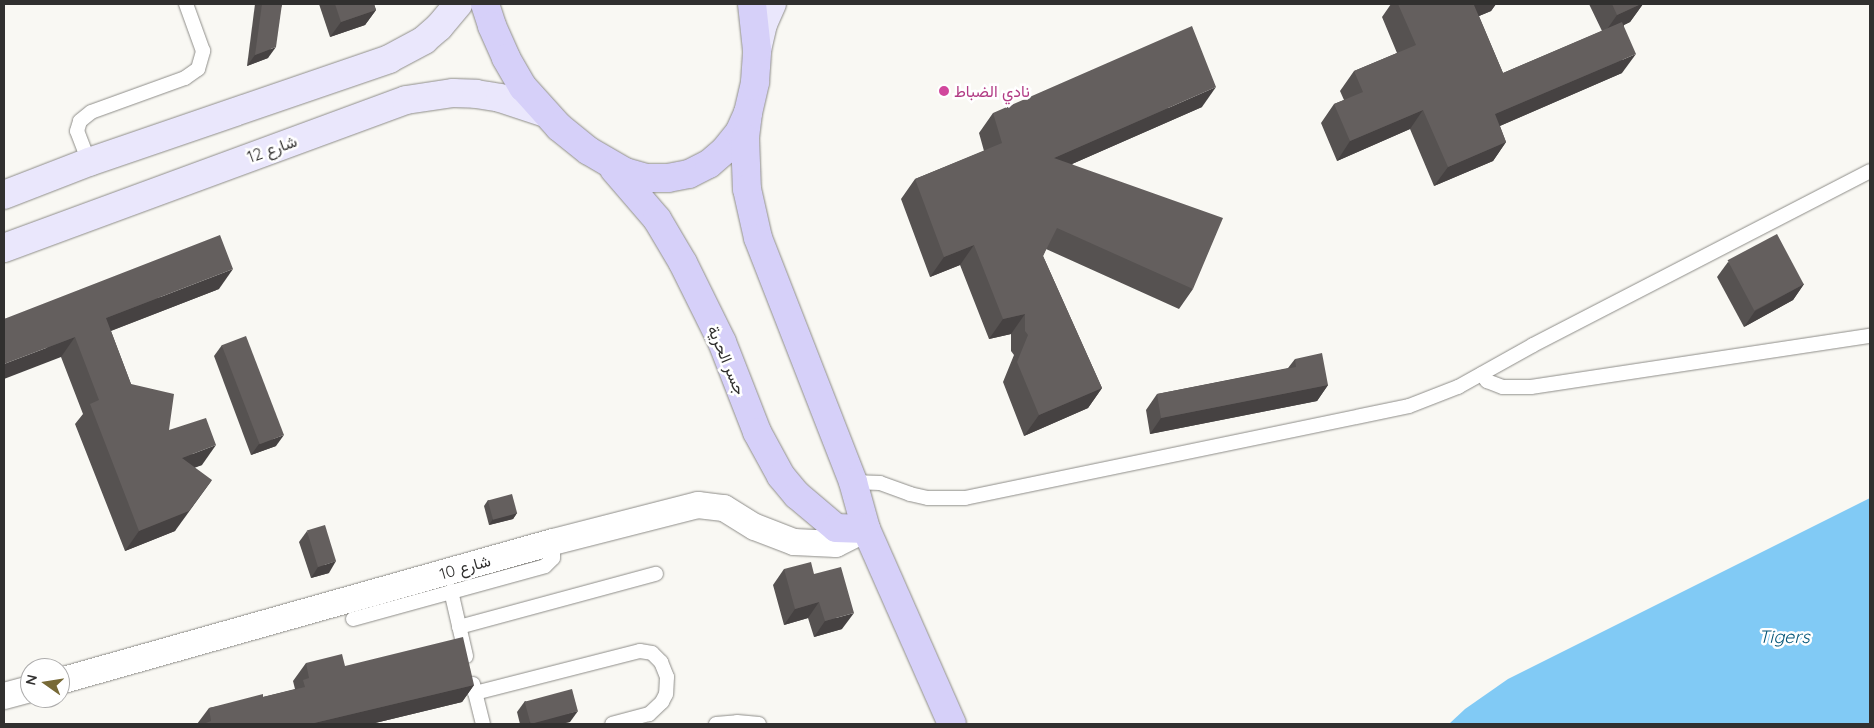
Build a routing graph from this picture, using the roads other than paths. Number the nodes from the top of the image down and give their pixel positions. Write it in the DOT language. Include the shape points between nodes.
graph roads {
  1 [pos="186,4"];
  2 [pos="458,4"];
  3 [pos="486,4"];
  4 [pos="752,4"];
  5 [pos="772,4"];
  6 [pos="757,50"];
  7 [pos="545,113"];
  8 [pos="748,113"];
  9 [pos="88,162"];
  10 [pos="606,162"];
  11 [pos="1870,171"];
  12 [pos="4,195"];
  13 [pos="4,248"];
  14 [pos="1870,336"];
  15 [pos="1482,374"];
  16 [pos="853,482"];
  17 [pos="866,529"];
  18 [pos="553,542"];
  19 [pos="656,574"];
  20 [pos="450,591"];
  21 [pos="353,618"];
  22 [pos="459,627"];
  23 [pos="70,678"];
  24 [pos="20,692"];
  25 [pos="475,693"];
  26 [pos="4,696"];
  27 [pos="483,724"];
  28 [pos="612,724"];
  29 [pos="716,724"];
  30 [pos="759,724"];
  31 [pos="952,724"];
  1 -- 9 [label="lane" via="203,51 198,69 185,78 91,112 80,121 77,131"];
  2 -- 9 [label="street" via="424,40 389,59"];
  3 -- 7 [label="main road" via="506,58 523,87"];
  4 -- 6 [label="main road"];
  5 -- 6 [label="street"];
  6 -- 8 [label="main road" via="755,82"];
  7 -- 10 [label="main road" via="574,140"];
  7 -- 13 [label="street, شارع 12" via="500,98 476,94 453,93 406,100"];
  8 -- 10 [label="main road" via="726,150 689,174 646,178"];
  8 -- 16 [label="main road" via="745,138 747,189 758,238"];
  9 -- 12 [label="street"];
  10 -- 17 [label="main road, جسر الحرية" via="641,199 679,256 722,342 760,440 781,476 797,496 836,528"];
  11 -- 15 [label="lane" via="1532,345"];
  14 -- 15 [label="lane" via="1531,387 1503,387 1487,381"];
  15 -- 16 [label="lane" via="1409,406 965,498 928,498 880,483"];
  16 -- 17 [label="main road"];
  17 -- 18 [label="street, شارع 10" via="836,544 794,542 755,527 724,508 707,504"];
  17 -- 31 [label="main road"];
  18 -- 20 [label="lane" via="553,558 545,566"];
  18 -- 23 [label="street, شارع 10"];
  19 -- 22 [label="lane"];
  20 -- 21 [label="lane"];
  20 -- 22 [label="lane"];
  22 -- 25 [label="lane"];
  24 -- 26 [label="street"];
  25 -- 27 [label="lane"];
  25 -- 28 [label="lane" via="640,651 652,653 661,662 666,677 666,694 662,702 649,714"];
  29 -- 30 [label="lane"];
}
